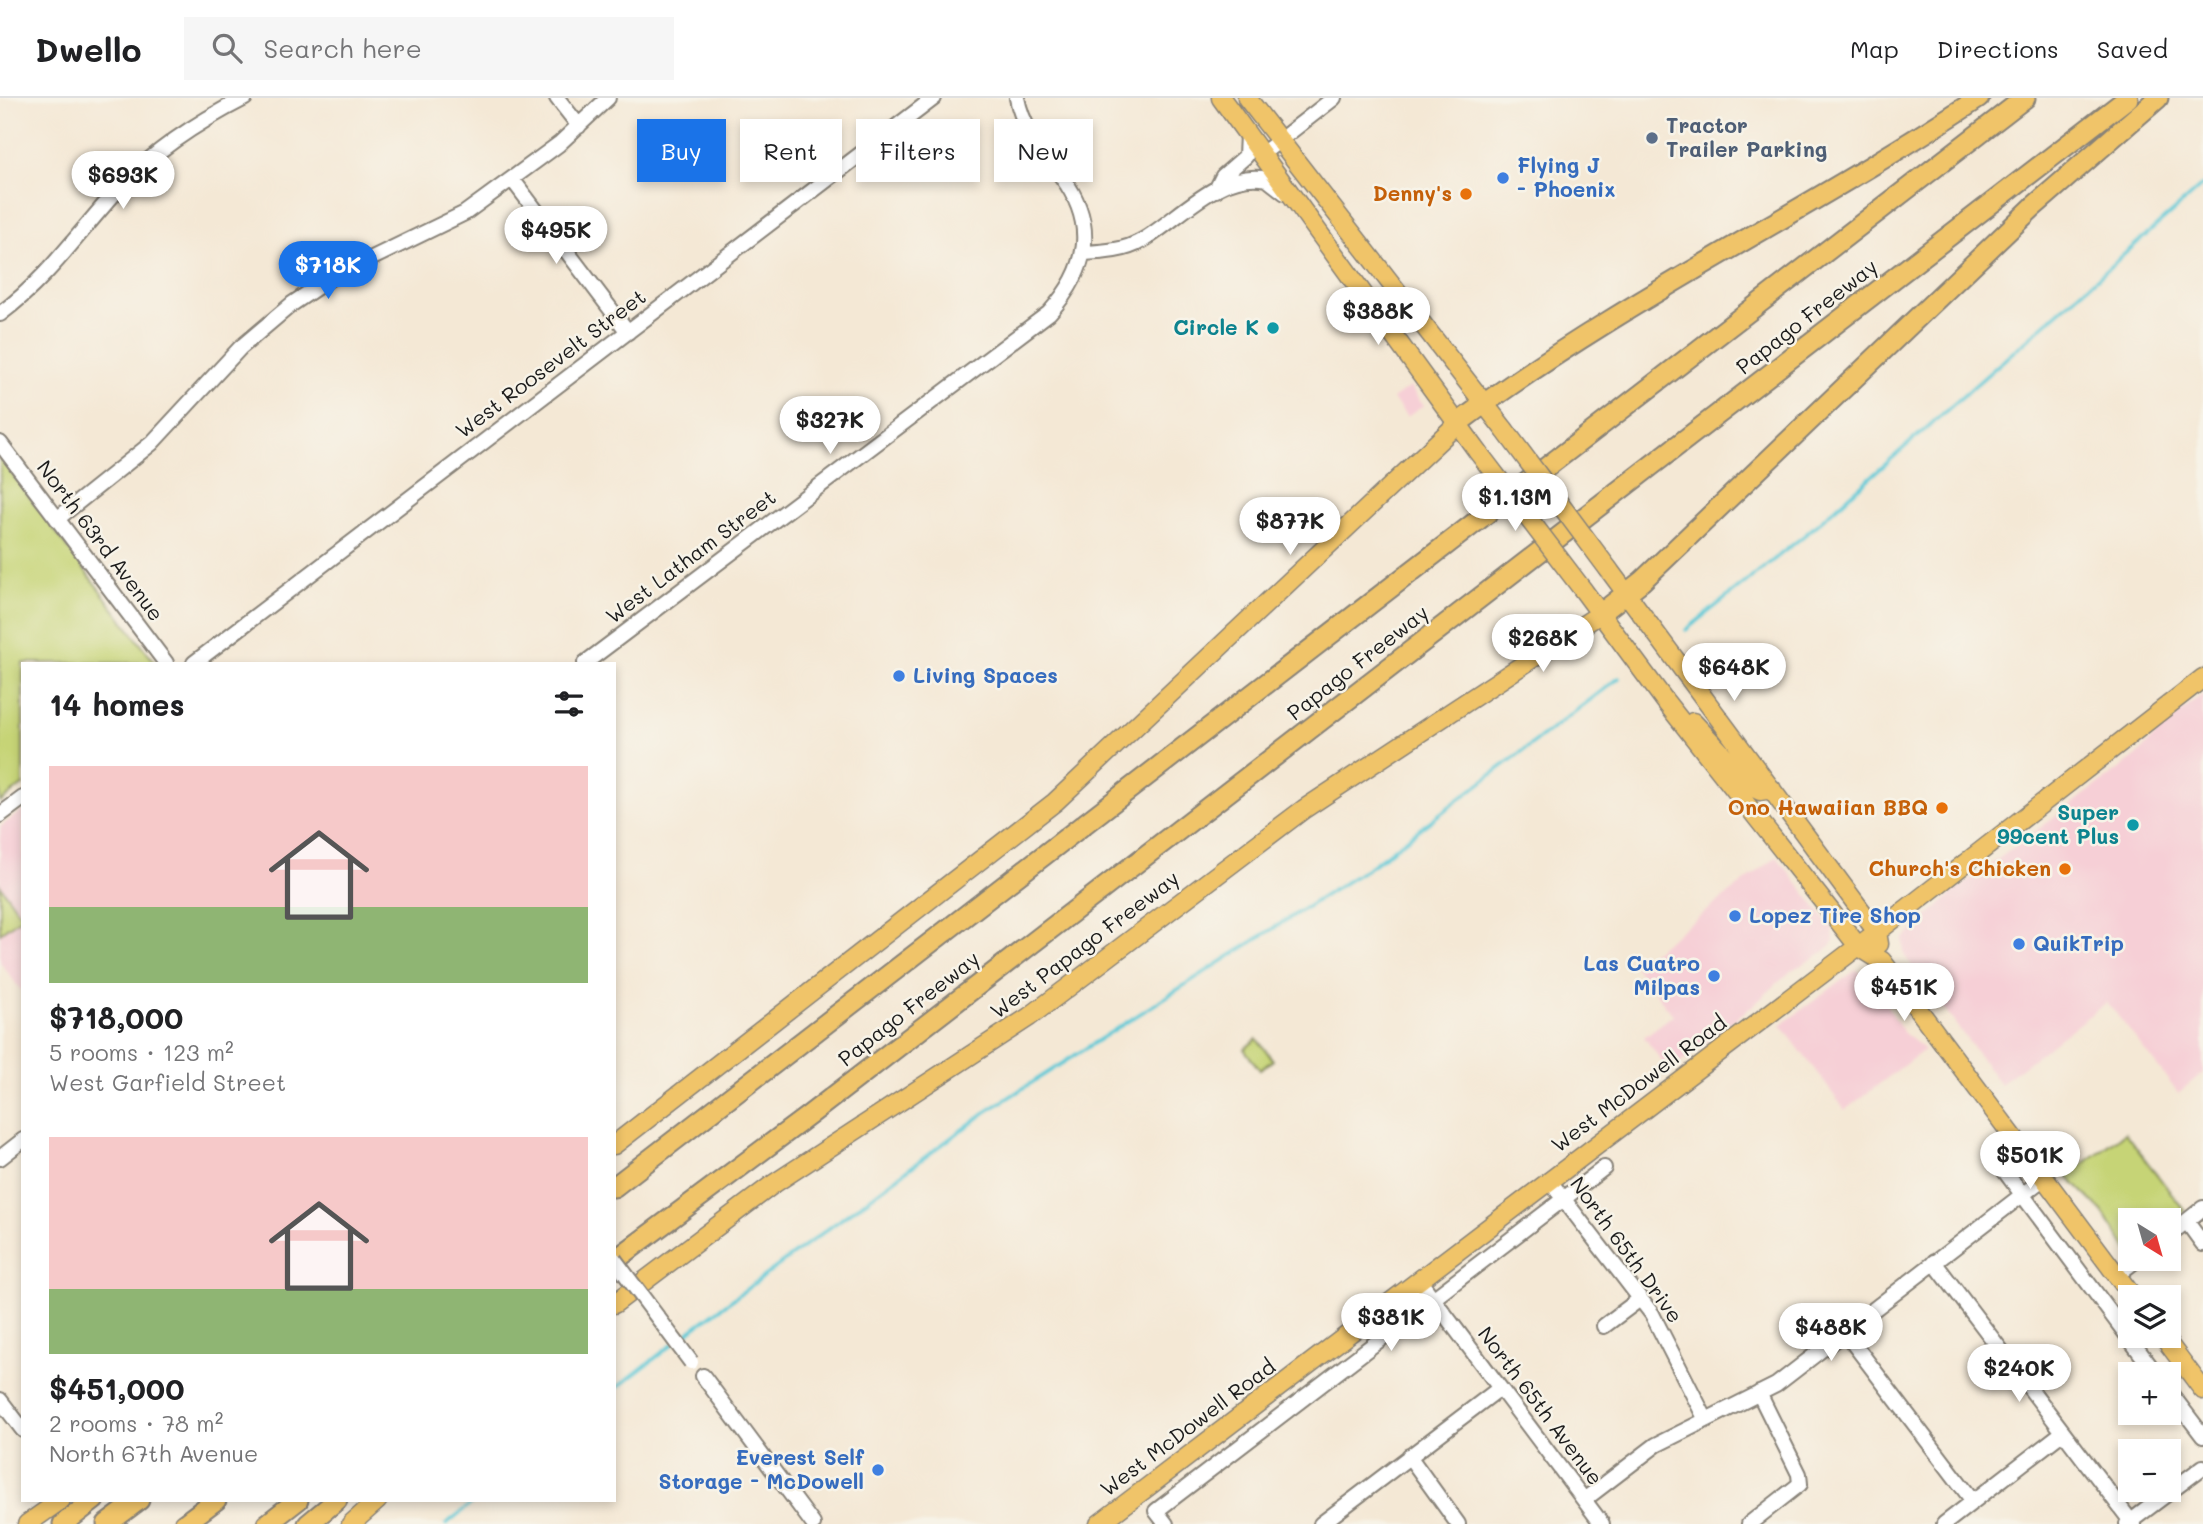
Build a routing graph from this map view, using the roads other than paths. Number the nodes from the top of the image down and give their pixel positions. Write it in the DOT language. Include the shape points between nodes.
graph roads {
  1 [pos="245,98"];
  2 [pos="557,98"];
  3 [pos="607,98"];
  4 [pos="934,98"];
  5 [pos="1017,98"];
  6 [pos="1221,98"];
  7 [pos="1247,98"];
  8 [pos="1334,98"];
  9 [pos="1979,98"];
  10 [pos="2025,98"];
  11 [pos="2127,98"];
  12 [pos="2158,98"];
  13 [pos="579,126"];
  14 [pos="1247,134"];
  15 [pos="1279,140"];
  16 [pos="1262,154"];
  17 [pos="512,179"];
  18 [pos="1216,190"];
  19 [pos="1303,211"];
  20 [pos="1084,253"];
  21 [pos="0,314"];
  22 [pos="628,332"];
  23 [pos="1484,403"];
  24 [pos="1458,423"];
  25 [pos="0,443"];
  26 [pos="57,519"];
  27 [pos="1627,594"];
  28 [pos="1592,619"];
  29 [pos="165,662"];
  30 [pos="195,662"];
  31 [pos="586,662"];
  32 [pos="2203,677"];
  33 [pos="1665,701"];
  34 [pos="1772,789"];
  35 [pos="21,799"];
  36 [pos="0,815"];
  37 [pos="1877,932"];
  38 [pos="1858,946"];
  39 [pos="1882,961"];
  40 [pos="21,1142"];
  41 [pos="616,1143"];
  42 [pos="664,1148"];
  43 [pos="0,1158"];
  44 [pos="1998,1162"];
  45 [pos="1604,1168"];
  46 [pos="2045,1178"];
  47 [pos="616,1180"];
  48 [pos="1549,1180"];
  49 [pos="616,1186"];
  50 [pos="2023,1195"];
  51 [pos="1563,1199"];
  52 [pos="2203,1208"];
  53 [pos="2187,1222"];
  54 [pos="2181,1226"];
  55 [pos="2203,1244"];
  56 [pos="616,1259"];
  57 [pos="1934,1262"];
  58 [pos="616,1263"];
  59 [pos="2122,1271"];
  60 [pos="2117,1275"];
  61 [pos="1419,1280"];
  62 [pos="2124,1285"];
  63 [pos="1433,1299"];
  64 [pos="1640,1299"];
  65 [pos="616,1302"];
  66 [pos="1604,1326"];
  67 [pos="1844,1331"];
  68 [pos="2172,1348"];
  69 [pos="691,1362"];
  70 [pos="2147,1362"];
  71 [pos="703,1376"];
  72 [pos="1500,1388"];
  73 [pos="2203,1390"];
  74 [pos="1759,1393"];
  75 [pos="0,1400"];
  76 [pos="2181,1407"];
  77 [pos="1706,1420"];
  78 [pos="21,1427"];
  79 [pos="2062,1433"];
  80 [pos="2203,1436"];
  81 [pos="1409,1456"];
  82 [pos="2203,1467"];
  83 [pos="1584,1500"];
  84 [pos="58,1502"];
  85 [pos="91,1502"];
  86 [pos="136,1502"];
  87 [pos="213,1502"];
  88 [pos="295,1502"];
  89 [pos="335,1502"];
  90 [pos="376,1502"];
  91 [pos="1973,1502"];
  92 [pos="2130,1523"];
  93 [pos="27,1524"];
  94 [pos="63,1524"];
  95 [pos="107,1524"];
  96 [pos="184,1524"];
  97 [pos="267,1524"];
  98 [pos="308,1524"];
  99 [pos="351,1524"];
  100 [pos="813,1524"];
  101 [pos="1100,1524"];
  102 [pos="1166,1524"];
  103 [pos="1321,1524"];
  104 [pos="1458,1524"];
  105 [pos="1602,1524"];
  106 [pos="1749,1524"];
  107 [pos="1944,1524"];
  1 -- 21 [label="street" via="189,130 139,168 36,286"];
  2 -- 13 [label="street"];
  3 -- 13 [label="street"];
  4 -- 22 [label="street, West Roosevelt Street"];
  5 -- 20 [label="street" via="1027,130 1074,196 1083,220"];
  6 -- 14 [label="main road"];
  7 -- 15 [label="main road"];
  8 -- 15 [label="street"];
  9 -- 23 [label="highway"];
  10 -- 42 [label="highway, Papago Freeway"];
  11 -- 56 [label="highway, Papago Freeway" via="808,1116"];
  12 -- 27 [label="highway" via="2024,215"];
  13 -- 17 [label="street"];
  14 -- 16 [label="main road"];
  14 -- 18 [label="street" via="1246,156 1223,176"];
  15 -- 16 [label="street"];
  15 -- 23 [label="main road"];
  16 -- 19 [label="main road"];
  17 -- 22 [label="street"];
  17 -- 26 [label="street" via="447,223 329,279 292,303 240,348 152,443"];
  18 -- 19 [label="street" via="1248,178 1267,179"];
  18 -- 20 [label="street" via="1142,241 1113,251"];
  19 -- 24 [label="main road"];
  20 -- 31 [label="street, West Latham Street" via="1073,281 1049,313"];
  22 -- 30 [label="street, West Roosevelt Street"];
  23 -- 24 [label="highway"];
  23 -- 27 [label="main road, bridge"];
  24 -- 28 [label="main road, bridge" via="1583,590"];
  24 -- 41 [label="main road" via="1055,802"];
  25 -- 26 [label="street, North 63rd Avenue"];
  26 -- 29 [label="street, North 63rd Avenue"];
  27 -- 28 [label="highway"];
  27 -- 34 [label="main road"];
  28 -- 33 [label="main road" via="1626,649"];
  28 -- 65 [label="main road, West Papago Freeway" via="1304,809 1029,1017 772,1185"];
  32 -- 37 [label="main road, West McDowell Road"];
  33 -- 34 [label="main road" via="1700,727 1754,788 1760,792"];
  33 -- 38 [label="main road"];
  34 -- 37 [label="main road"];
  35 -- 36 [label="street"];
  37 -- 38 [label="main road, West McDowell Road"];
  37 -- 39 [label="main road"];
  38 -- 39 [label="main road"];
  38 -- 48 [label="main road, West McDowell Road"];
  39 -- 46 [label="main road"];
  40 -- 43 [label="street"];
  42 -- 47 [label="highway"];
  42 -- 49 [label="highway, Papago Freeway"];
  44 -- 50 [label="street"];
  45 -- 51 [label="street"];
  46 -- 50 [label="street"];
  46 -- 60 [label="main road"];
  48 -- 51 [label="street, North 65th Drive"];
  48 -- 61 [label="main road, West McDowell Road"];
  50 -- 57 [label="street"];
  50 -- 70 [label="street"];
  51 -- 63 [label="street"];
  51 -- 64 [label="street, North 65th Drive"];
  52 -- 53 [label="street"];
  53 -- 54 [label="street"];
  53 -- 55 [label="street"];
  57 -- 67 [label="street"];
  57 -- 79 [label="street"];
  58 -- 69 [label="street, bridge"];
  59 -- 60 [label="street"];
  60 -- 62 [label="main road"];
  61 -- 63 [label="street, North 65th Avenue"];
  61 -- 101 [label="main road, West McDowell Road"];
  63 -- 72 [label="street, North 65th Avenue"];
  63 -- 102 [label="street" via="1156,1510"];
  64 -- 66 [label="street"];
  64 -- 77 [label="street, North 65th Drive" via="1661,1329"];
  67 -- 74 [label="street" via="1776,1385"];
  67 -- 91 [label="street"];
  68 -- 73 [label="main road"];
  71 -- 100 [label="street"];
  72 -- 81 [label="street"];
  72 -- 83 [label="street, North 65th Avenue"];
  74 -- 77 [label="street"];
  74 -- 106 [label="street" via="1800,1484"];
  75 -- 78 [label="street"];
  76 -- 80 [label="street"];
  77 -- 83 [label="street" via="1656,1445"];
  79 -- 91 [label="street"];
  79 -- 92 [label="street"];
  81 -- 103 [label="street"];
  81 -- 104 [label="street"];
  82 -- 92 [label="street"];
  83 -- 105 [label="street, North 65th Avenue"];
  84 -- 93 [label="main road"];
  85 -- 94 [label="highway"];
  86 -- 95 [label="highway"];
  87 -- 96 [label="highway"];
  88 -- 97 [label="highway"];
  89 -- 98 [label="highway"];
  90 -- 99 [label="main road"];
  91 -- 107 [label="street"];
}
